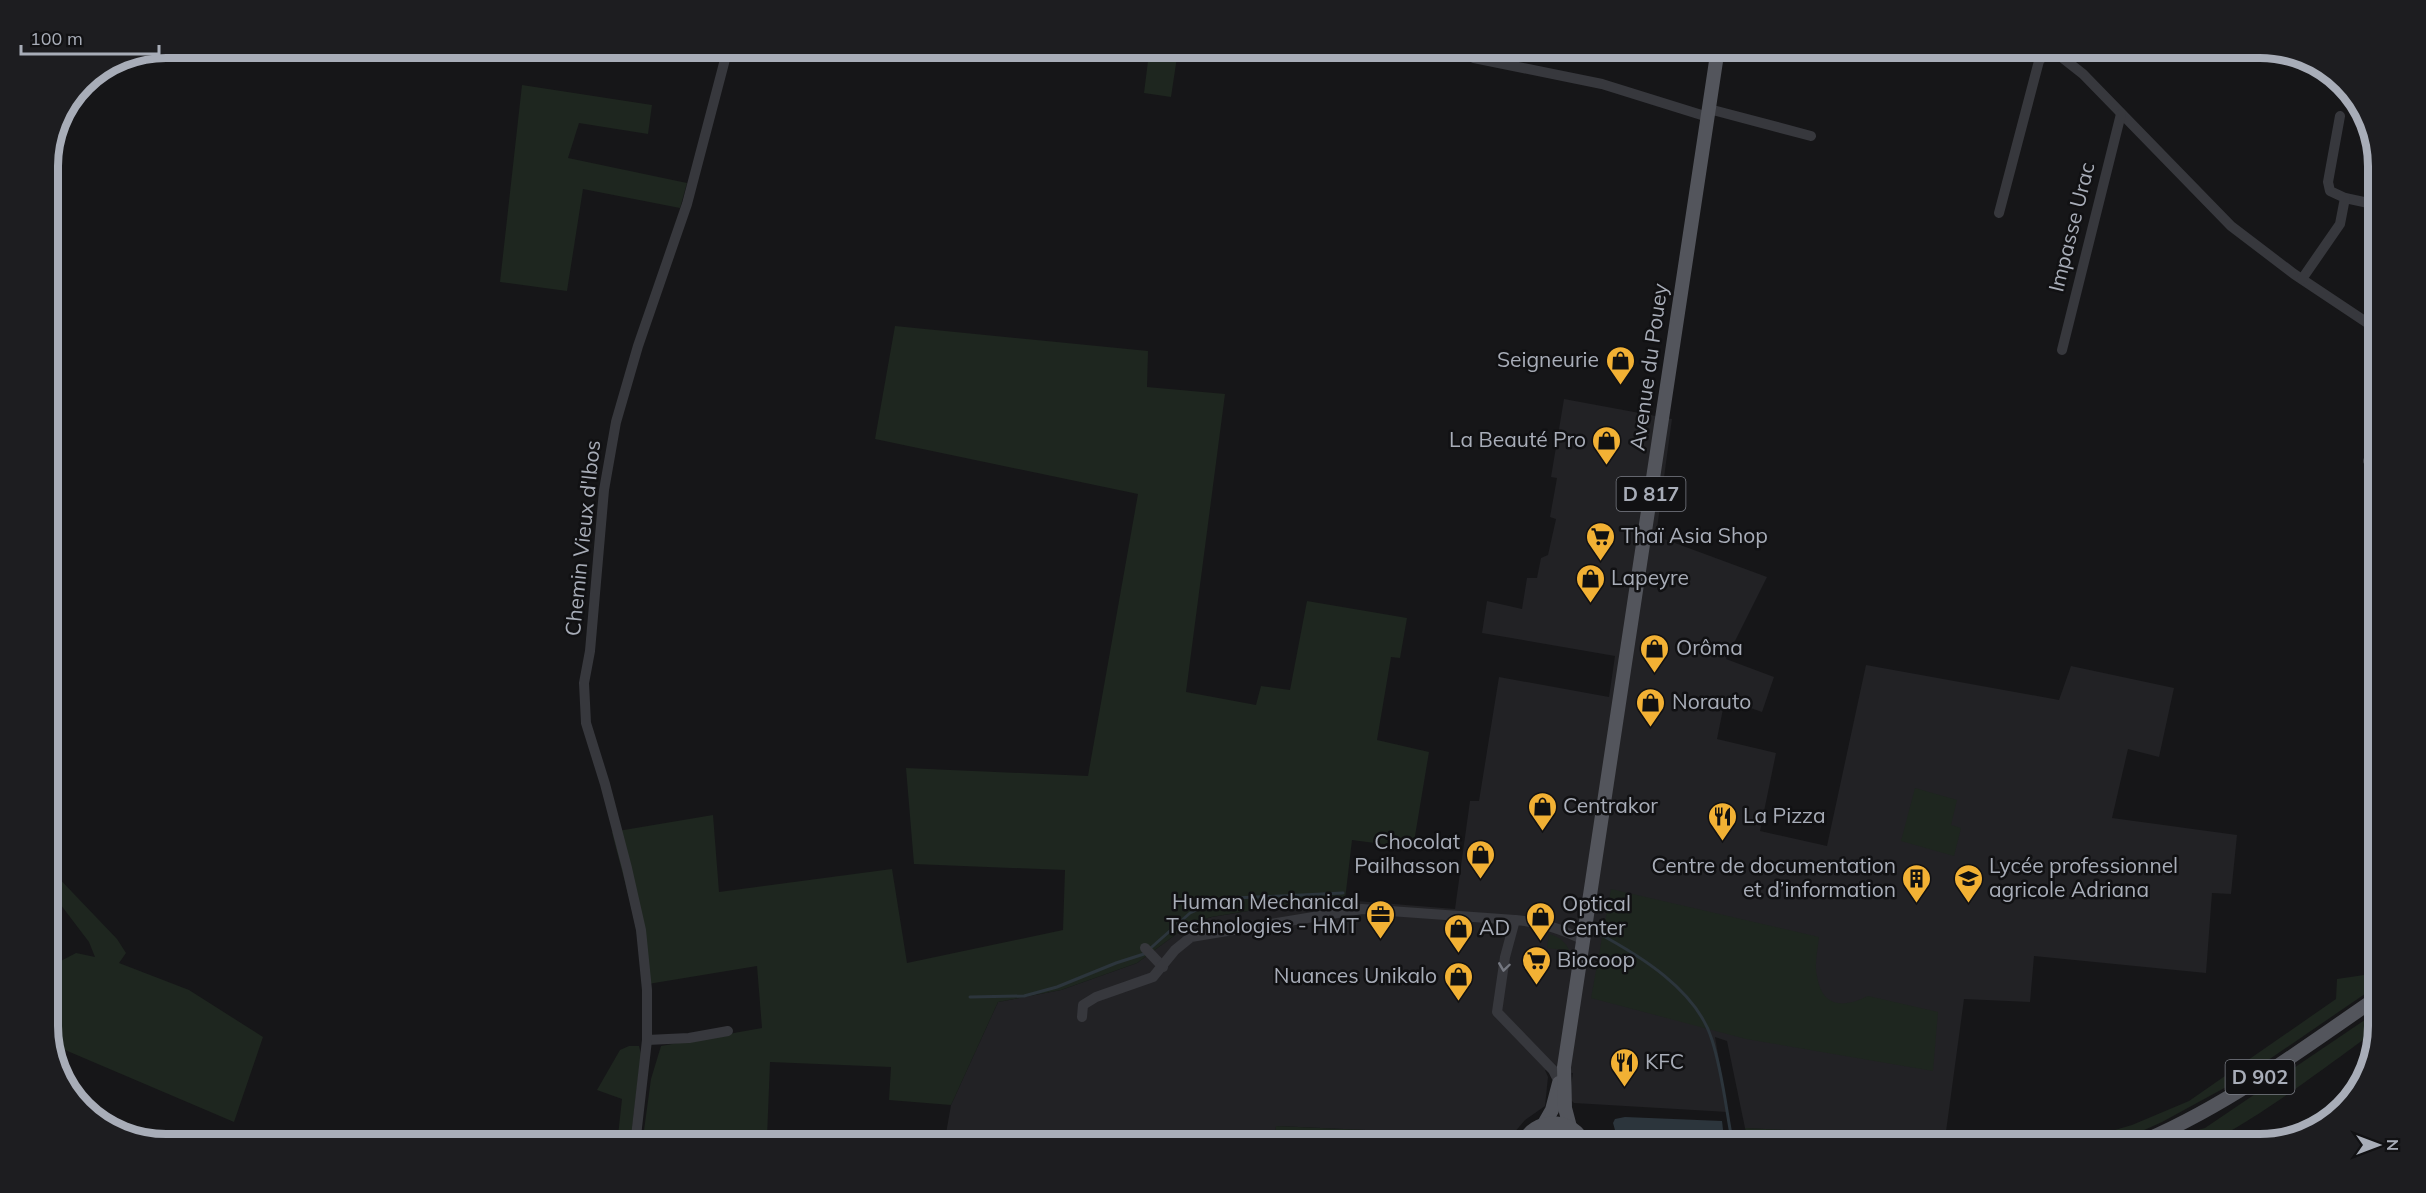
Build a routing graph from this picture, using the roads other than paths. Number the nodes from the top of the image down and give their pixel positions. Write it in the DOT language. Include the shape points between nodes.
graph roads {
  1 [pos="1476,58"];
  2 [pos="1716,58"];
  3 [pos="2041,58"];
  4 [pos="2063,58"];
  5 [pos="725,59"];
  6 [pos="1708,113"];
  7 [pos="2121,114"];
  8 [pos="2340,116"];
  9 [pos="1811,136"];
  10 [pos="2345,198"];
  11 [pos="2367,203"];
  12 [pos="1999,213"];
  13 [pos="2302,279"];
  14 [pos="2367,323"];
  15 [pos="2062,350"];
  16 [pos="1515,920"];
  17 [pos="1584,940"];
  18 [pos="1147,950"];
  19 [pos="1163,967"];
  20 [pos="2368,1004"];
  21 [pos="1082,1017"];
  22 [pos="728,1031"];
  23 [pos="647,1040"];
  24 [pos="1564,1067"];
  25 [pos="1559,1082"];
  26 [pos="1544,1124"];
  27 [pos="1570,1127"];
  28 [pos="636,1134"];
  29 [pos="1530,1134"];
  30 [pos="1577,1134"];
  31 [pos="2160,1134"];
  1 -- 6 [label="street" via="1602,84"];
  2 -- 6 [label="main road, Avenue du Pouey / D 817"];
  3 -- 12 [label="street"];
  4 -- 7 [label="street"];
  5 -- 23 [label="street, Chemin Vieux d'Ibos" via="687,204 616,422 604,490 584,683 586,723 641,930"];
  6 -- 9 [label="street"];
  6 -- 17 [label="main road, Avenue du Pouey / D 817"];
  7 -- 13 [label="street" via="2231,226"];
  7 -- 15 [label="street, Impasse Urac"];
  8 -- 10 [label="street" via="2328,187"];
  10 -- 11 [label="street"];
  10 -- 13 [label="street" via="2340,224"];
  13 -- 14 [label="street"];
  16 -- 17 [label="street" via="1538,922"];
  16 -- 19 [label="street" via="1362,909 1191,937"];
  16 -- 25 [label="street, one-way" via="1497,1012 1553,1070"];
  17 -- 24 [label="main road, D 817"];
  18 -- 19 [label="street"];
  19 -- 21 [label="street" via="1153,977 1083,1005"];
  20 -- 31 [label="main road, D 902" via="2230,1097"];
  22 -- 23 [label="street"];
  23 -- 28 [label="street, Chemin Vieux d'Ibos"];
  24 -- 25 [label="main road, D 817"];
  24 -- 27 [label="main road, D 817" via="1565,1108"];
  25 -- 26 [label="main road, D 817"];
  26 -- 27 [label="main road" via="1562,1123"];
  26 -- 29 [label="main road"];
  27 -- 30 [label="main road"];
}
